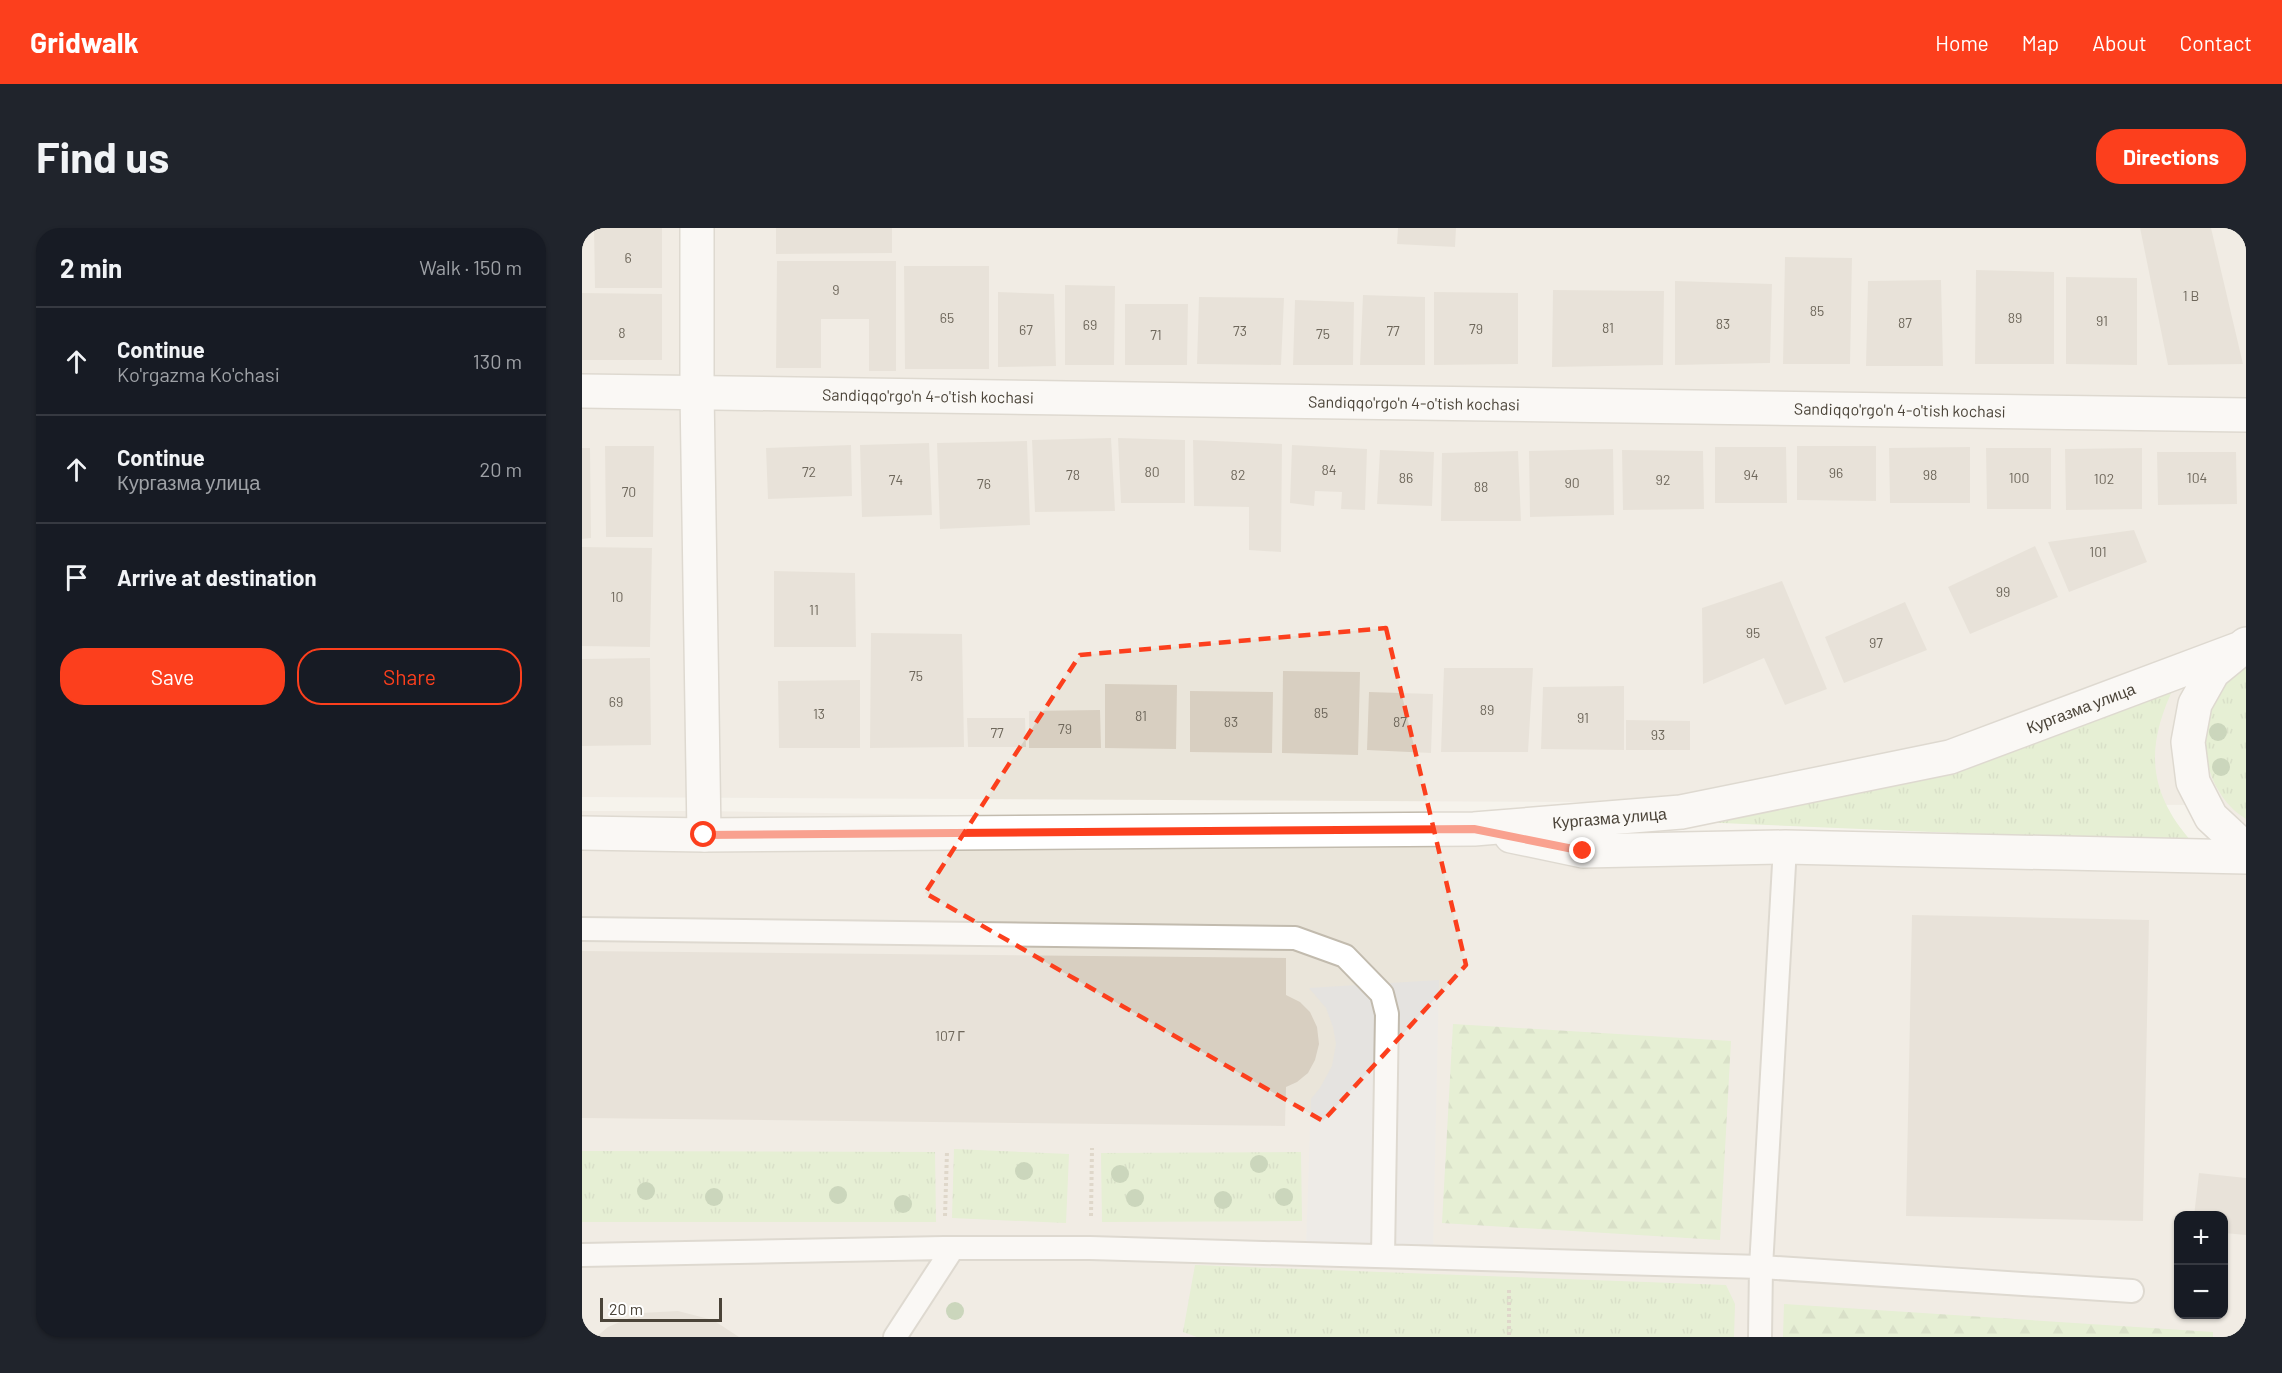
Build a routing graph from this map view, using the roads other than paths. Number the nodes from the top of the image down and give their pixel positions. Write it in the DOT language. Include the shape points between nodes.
graph roads {
  1 [pos="697,228"];
  2 [pos="582,391"];
  3 [pos="697,392"];
  4 [pos="2246,415"];
  5 [pos="2244,646"];
  6 [pos="1474,829"];
  7 [pos="582,833"];
  8 [pos="704,835"];
  9 [pos="2246,846"];
  10 [pos="1785,847"];
  11 [pos="2246,857"];
  12 [pos="582,929"];
  13 [pos="948,1248"];
  14 [pos="582,1255"];
  15 [pos="1383,1256"];
  16 [pos="1761,1267"];
  17 [pos="2132,1291"];
  18 [pos="895,1337"];
  19 [pos="1760,1337"];
  1 -- 3 [label="street"];
  2 -- 3 [label="street, Sandiqqo'rgo'n 4-o'tish kochasi"];
  3 -- 4 [label="street, Sandiqqo'rgo'n 4-o'tish kochasi"];
  3 -- 8 [label="street"];
  5 -- 6 [label="street, Кургазма улица" via="1950,757 1682,812"];
  5 -- 9 [label="street" via="2213,672 2195,704 2188,742 2193,782 2211,816"];
  6 -- 8 [label="street"];
  6 -- 10 [label="street, Кургазма улица" via="1583,851"];
  7 -- 8 [label="street"];
  10 -- 11 [label="street, Кургазма улица"];
  10 -- 16 [label="lane"];
  12 -- 15 [label="lane" via="1295,938 1327,948 1345,956 1382,994 1387,1014"];
  13 -- 14 [label="lane"];
  13 -- 15 [label="lane"];
  13 -- 18 [label="lane"];
  15 -- 16 [label="lane"];
  16 -- 17 [label="lane"];
  16 -- 19 [label="lane"];
}
